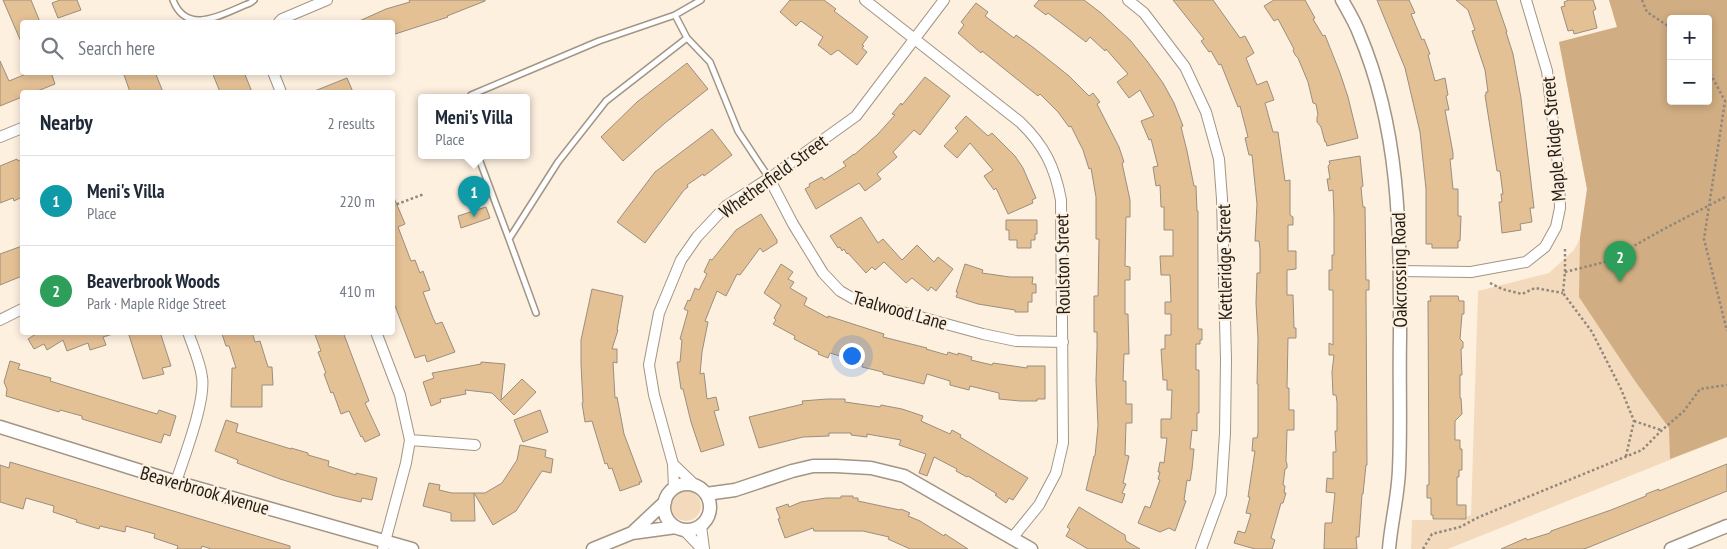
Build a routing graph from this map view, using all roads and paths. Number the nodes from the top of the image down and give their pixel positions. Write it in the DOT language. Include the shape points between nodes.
graph roads {
  1 [pos="174,0"];
  2 [pos="254,0"];
  3 [pos="327,0"];
  4 [pos="702,0"];
  5 [pos="865,0"];
  6 [pos="944,0"];
  7 [pos="1128,0"];
  8 [pos="1342,0"];
  9 [pos="1526,0"];
  10 [pos="1642,0"];
  11 [pos="304,4"];
  12 [pos="676,16"];
  13 [pos="193,20"];
  14 [pos="205,20"];
  15 [pos="281,20"];
  16 [pos="1667,25"];
  17 [pos="687,38"];
  18 [pos="915,38"];
  19 [pos="274,75"];
  20 [pos="1712,77"];
  21 [pos="280,90"];
  22 [pos="473,94"];
  23 [pos="20,129"];
  24 [pos="0,137"];
  25 [pos="479,159"];
  26 [pos="769,178"];
  27 [pos="424,194"];
  28 [pos="1727,196"];
  29 [pos="395,205"];
  30 [pos="1709,205"];
  31 [pos="509,238"];
  32 [pos="1565,249"];
  33 [pos="1400,271"];
  34 [pos="1565,272"];
  35 [pos="1490,283"];
  36 [pos="1563,293"];
  37 [pos="20,310"];
  38 [pos="536,313"];
  39 [pos="0,320"];
  40 [pos="1727,332"];
  41 [pos="189,335"];
  42 [pos="377,335"];
  43 [pos="1063,342"];
  44 [pos="1727,384"];
  45 [pos="1634,421"];
  46 [pos="0,427"];
  47 [pos="1662,430"];
  48 [pos="410,440"];
  49 [pos="475,445"];
  50 [pos="1626,456"];
  51 [pos="673,464"];
  52 [pos="176,482"];
  53 [pos="695,485"];
  54 [pos="674,488"];
  55 [pos="735,490"];
  56 [pos="706,494"];
  57 [pos="665,502"];
  58 [pos="710,510"];
  59 [pos="701,526"];
  60 [pos="1727,526"];
  61 [pos="680,529"];
  62 [pos="632,534"];
  63 [pos="1013,537"];
  64 [pos="384,545"];
  65 [pos="412,549"];
  66 [pos="593,549"];
  67 [pos="703,549"];
  68 [pos="1031,549"];
  69 [pos="1201,549"];
  70 [pos="1389,549"];
  71 [pos="1423,549"];
  72 [pos="1671,549"];
  1 -- 13 [label="lane" via="177,10"];
  2 -- 14 [label="lane"];
  3 -- 11 [label="street"];
  4 -- 12 [label="lane"];
  5 -- 18 [label="street, Roulston Street"];
  6 -- 18 [label="street, Whetherfield Street"];
  7 -- 69 [label="street, Kettleridge Street" via="1144,13 1185,67 1206,112 1219,159 1226,351 1225,433 1221,494"];
  8 -- 33 [label="street, Oakcrossing Road" via="1359,32 1376,78 1392,150 1398,198"];
  9 -- 33 [label="street, Maple Ridge Street" via="1547,71 1559,173 1560,208 1556,227 1545,247 1526,262 1471,272"];
  10 -- 16 [label="path" via="1647,12"];
  11 -- 15 [label="street"];
  12 -- 17 [label="lane"];
  12 -- 22 [label="lane" via="599,41"];
  17 -- 26 [label="lane" via="710,62 738,132"];
  17 -- 31 [label="lane" via="606,101 558,162"];
  18 -- 26 [label="street, Whetherfield Street" via="856,116"];
  18 -- 43 [label="street, Roulston Street" via="1020,122 1033,135 1052,167 1061,200"];
  19 -- 21 [label="street"];
  20 -- 30 [label="path" via="1725,101"];
  23 -- 24 [label="street"];
  25 -- 31 [label="lane"];
  26 -- 43 [label="street, Tealwood Lane" via="823,273 840,291 854,299 1016,341"];
  26 -- 51 [label="street, Whetherfield Street" via="726,206 697,237 681,260 659,313 649,365"];
  27 -- 29 [label="path"];
  28 -- 30 [label="path"];
  30 -- 34 [label="path" via="1605,262"];
  30 -- 40 [label="path" via="1704,239"];
  31 -- 38 [label="lane"];
  32 -- 34 [label="path"];
  33 -- 70 [label="street, Oakcrossing Road" via="1399,472"];
  34 -- 36 [label="path"];
  35 -- 36 [label="path" via="1522,294 1535,288"];
  36 -- 45 [label="path" via="1592,332"];
  37 -- 39 [label="street"];
  41 -- 52 [label="street" via="203,379 200,403"];
  42 -- 48 [label="street" via="400,395"];
  43 -- 63 [label="street, Roulston Street" via="1062,450 1056,473 1039,505"];
  44 -- 47 [label="path" via="1700,389 1684,411"];
  45 -- 47 [label="path"];
  45 -- 50 [label="path"];
  46 -- 52 [label="street, Beaverbrook Avenue"];
  47 -- 50 [label="path" via="1642,450"];
  48 -- 49 [label="street"];
  48 -- 64 [label="street"];
  50 -- 71 [label="path" via="1479,516 1460,527 1432,534"];
  51 -- 53 [label="street"];
  51 -- 54 [label="street, Whetherfield Street"];
  52 -- 64 [label="street, Beaverbrook Avenue"];
  53 -- 54 [label="street"];
  53 -- 56 [label="street"];
  54 -- 57 [label="street"];
  55 -- 56 [label="street"];
  55 -- 58 [label="street"];
  55 -- 63 [label="street" via="813,466 871,468 904,476"];
  56 -- 58 [label="street"];
  57 -- 61 [label="street" via="664,512 668,521"];
  57 -- 62 [label="street"];
  58 -- 59 [label="street"];
  59 -- 61 [label="street" via="693,530"];
  59 -- 67 [label="street"];
  60 -- 72 [label="street"];
  61 -- 62 [label="street"];
  61 -- 67 [label="street"];
  62 -- 66 [label="street"];
  63 -- 68 [label="street"];
  64 -- 65 [label="street, Beaverbrook Avenue"];
}
